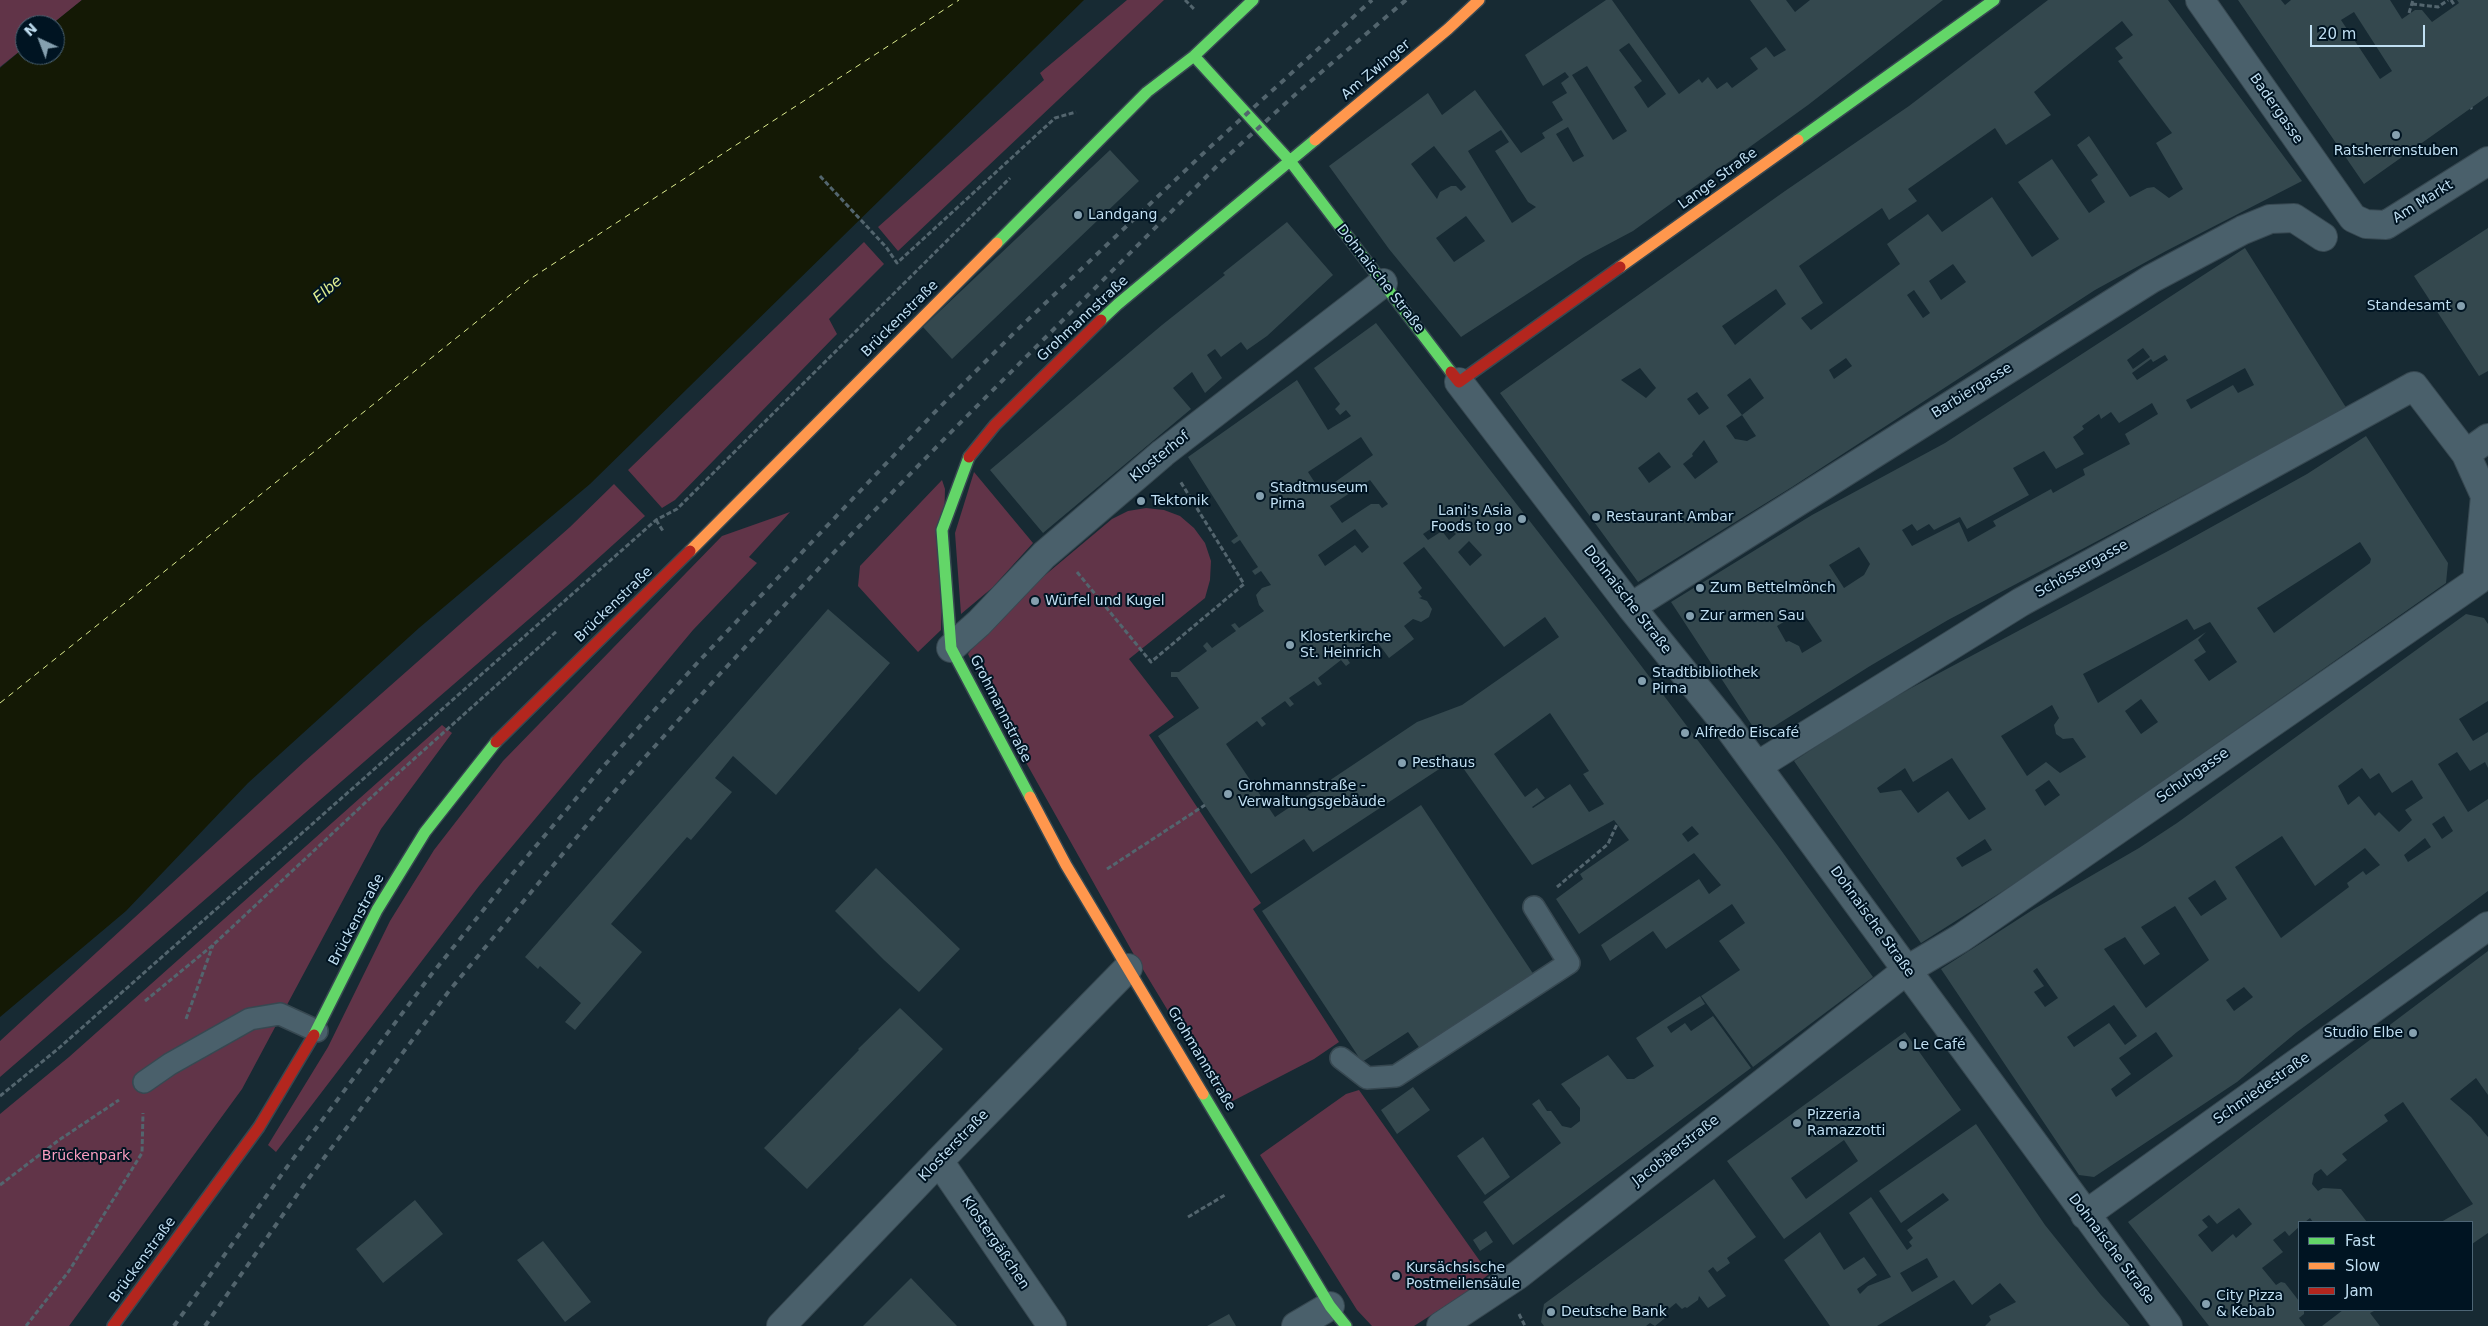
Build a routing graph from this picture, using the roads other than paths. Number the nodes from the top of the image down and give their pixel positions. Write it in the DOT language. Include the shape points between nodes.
graph roads {
  1 [pos="1253,0"];
  2 [pos="1480,0"];
  3 [pos="1994,0"];
  4 [pos="2200,0"];
  5 [pos="1194,56"];
  6 [pos="1290,161"];
  7 [pos="2488,161"];
  8 [pos="2353,218"];
  9 [pos="2323,237"];
  10 [pos="1382,283"];
  11 [pos="1460,382"];
  12 [pos="2488,438"];
  13 [pos="2466,454"];
  14 [pos="2483,588"];
  15 [pos="1631,607"];
  16 [pos="952,648"];
  17 [pos="1757,766"];
  18 [pos="1534,907"];
  19 [pos="2488,926"];
  20 [pos="1128,968"];
  21 [pos="1907,970"];
  22 [pos="317,1031"];
  23 [pos="1341,1058"];
  24 [pos="144,1082"];
  25 [pos="939,1160"];
  26 [pos="2085,1215"];
  27 [pos="1338,1316"];
  28 [pos="113,1326"];
  29 [pos="781,1326"];
  30 [pos="1052,1326"];
  31 [pos="1296,1326"];
  32 [pos="1441,1326"];
  33 [pos="2168,1326"];
  1 -- 5 [label="street, Brückenstraße"];
  2 -- 6 [label="street, Am Zwinger"];
  3 -- 11 [label="street, Lange Straße"];
  4 -- 8 [label="street, Badergasse"];
  5 -- 6 [label="street, Dohnaische Straße"];
  5 -- 22 [label="street, Brückenstraße" via="1147,92 491,747 426,832 387,894"];
  6 -- 10 [label="street, Dohnaische Straße"];
  6 -- 16 [label="street, Grohmannstraße" via="1118,304 995,425 970,456 942,530"];
  7 -- 8 [label="street, Am Markt" via="2386,225 2366,224"];
  9 -- 15 [label="street, Barbiergasse" via="2294,218 2270,219 2151,279"];
  10 -- 11 [label="street, Dohnaische Straße"];
  10 -- 16 [label="street, Klosterhof" via="1163,454 1055,546"];
  11 -- 15 [label="street, Dohnaische Straße"];
  12 -- 13 [label="street"];
  13 -- 14 [label="street" via="2485,496"];
  13 -- 17 [label="street, Schössergasse" via="2414,386 2021,602"];
  14 -- 21 [label="street, Schuhgasse" via="1961,938"];
  15 -- 17 [label="street, Dohnaische Straße"];
  16 -- 20 [label="street, Grohmannstraße" via="1026,792"];
  17 -- 21 [label="street, Dohnaische Straße"];
  18 -- 23 [label="lane" via="1569,963 1396,1076 1367,1078"];
  19 -- 26 [label="street, Schmiedestraße"];
  20 -- 25 [label="street, Klosterstraße"];
  20 -- 27 [label="street, Grohmannstraße"];
  21 -- 26 [label="street, Dohnaische Straße"];
  21 -- 32 [label="street, Jacobäerstraße" via="1518,1275"];
  22 -- 24 [label="lane" via="280,1014 250,1019"];
  22 -- 28 [label="street, Brückenstraße" via="259,1127"];
  25 -- 29 [label="street, Klosterstraße"];
  25 -- 30 [label="street, Klostergäßchen"];
  26 -- 33 [label="street, Dohnaische Straße"];
  27 -- 31 [label="street"];
}
